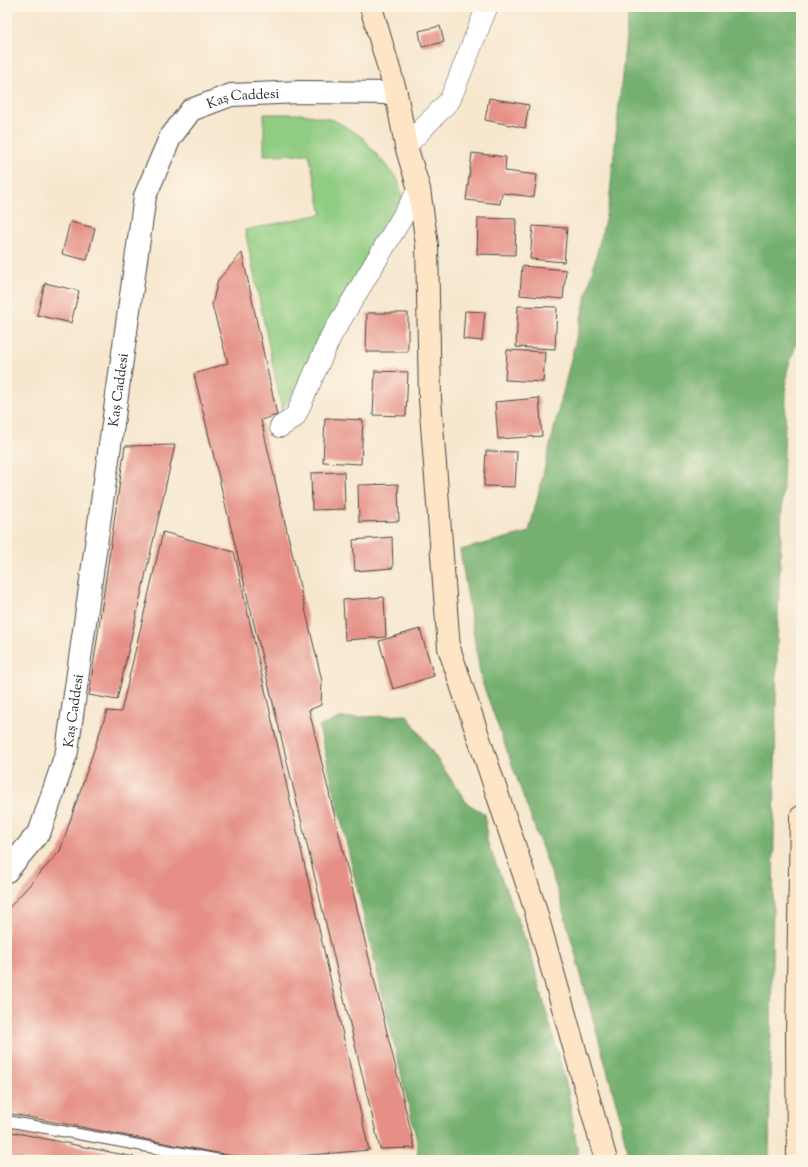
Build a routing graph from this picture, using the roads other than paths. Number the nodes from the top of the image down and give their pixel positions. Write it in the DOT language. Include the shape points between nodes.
graph roads {
  1 [pos="371,7"];
  2 [pos="487,7"];
  3 [pos="396,93"];
  4 [pos="406,146"];
  5 [pos="418,189"];
  6 [pos="280,427"];
  7 [pos="801,817"];
  8 [pos="7,871"];
  9 [pos="7,1120"];
  10 [pos="220,1160"];
  11 [pos="606,1160"];
  12 [pos="798,1160"];
  1 -- 3 [label="main road"];
  2 -- 4 [label="street" via="450,100"];
  3 -- 4 [label="main road"];
  3 -- 8 [label="street, Kaş Caddesi" via="301,92 232,95 191,110 170,138 145,196 67,751 40,831"];
  4 -- 5 [label="main road"];
  5 -- 6 [label="street" via="331,336 295,417"];
  5 -- 11 [label="main road" via="427,245 430,399 449,648 534,905"];
  7 -- 12 [label="main road" via="797,1034"];
  9 -- 10 [label="lane"];
}
